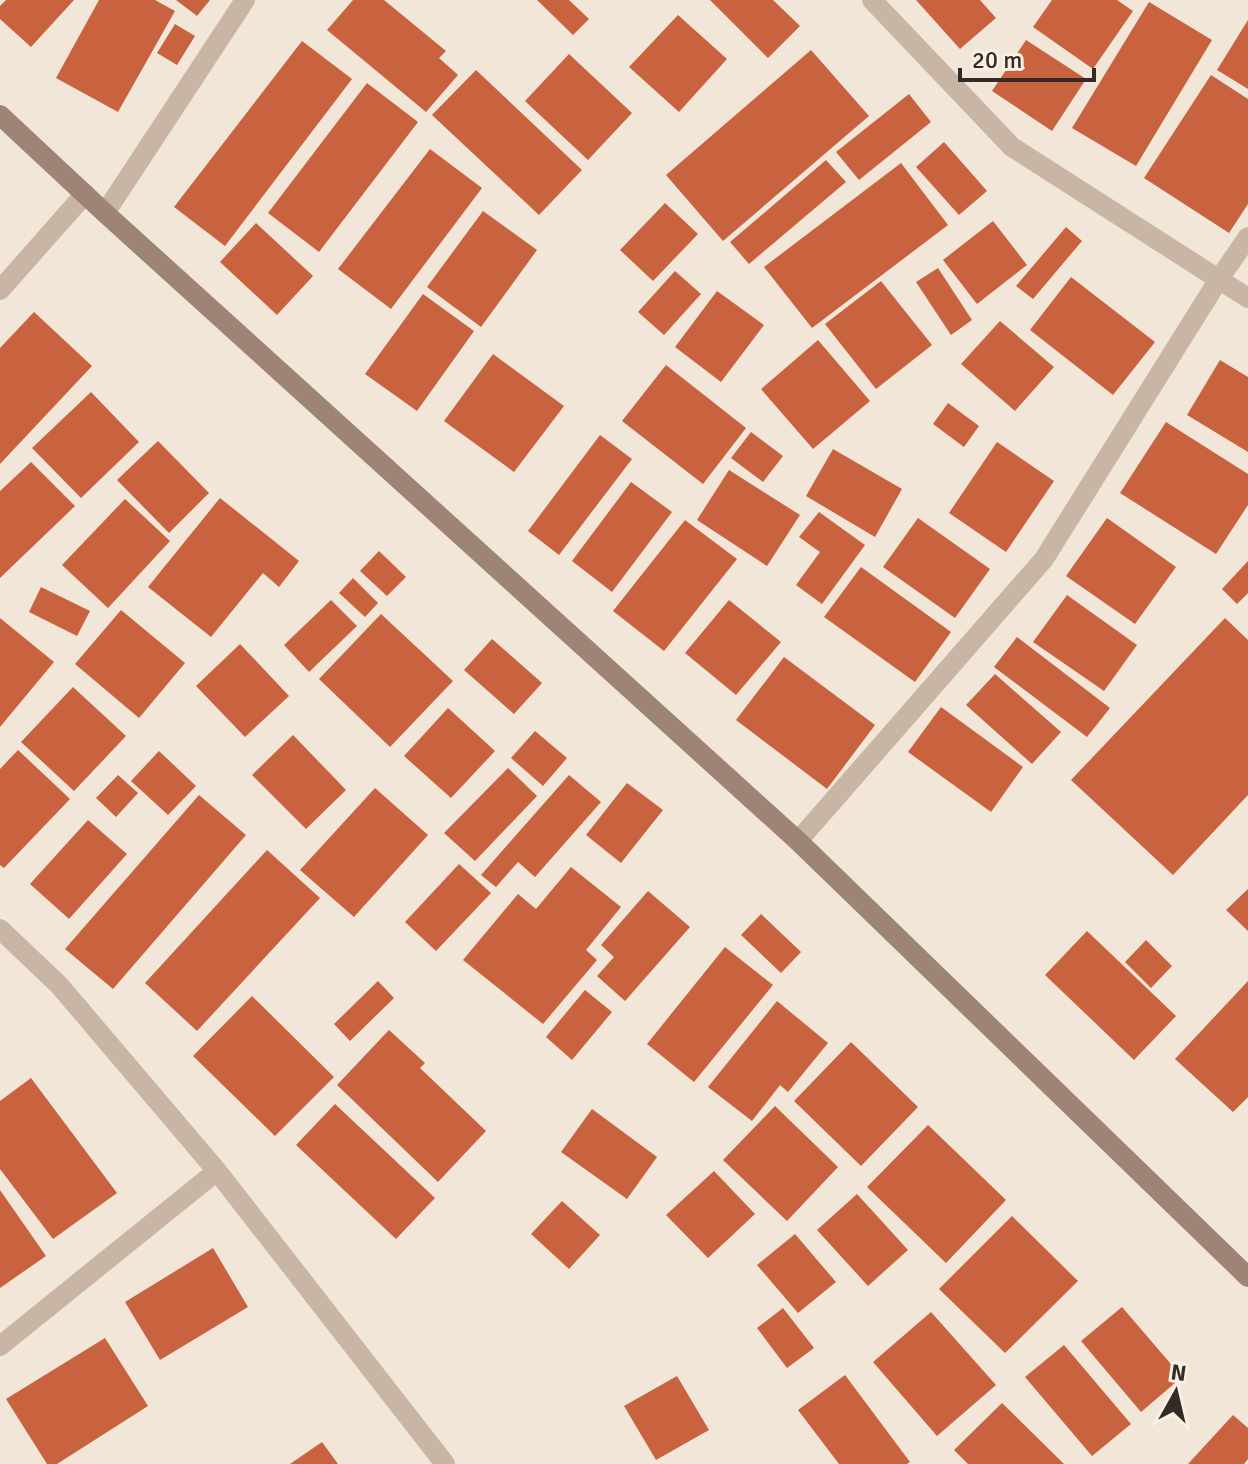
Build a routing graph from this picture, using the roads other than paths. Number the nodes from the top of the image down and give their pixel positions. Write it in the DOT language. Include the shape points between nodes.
graph roads {
  1 [pos="245,0"];
  2 [pos="872,0"];
  3 [pos="0,115"];
  4 [pos="85,194"];
  5 [pos="105,213"];
  6 [pos="1248,237"];
  7 [pos="1219,279"];
  8 [pos="0,290"];
  9 [pos="1248,298"];
  10 [pos="798,841"];
  11 [pos="0,929"];
  12 [pos="217,1171"];
  13 [pos="1248,1277"];
  14 [pos="0,1346"];
  15 [pos="445,1464"];
  1 -- 5 [label="street"];
  2 -- 7 [label="street" via="1012,147"];
  3 -- 4 [label="street"];
  4 -- 5 [label="street"];
  4 -- 8 [label="street"];
  5 -- 10 [label="street"];
  6 -- 7 [label="street"];
  7 -- 9 [label="street"];
  7 -- 10 [label="street" via="1044,559"];
  10 -- 13 [label="street"];
  11 -- 12 [label="street" via="59,985"];
  12 -- 14 [label="street"];
  12 -- 15 [label="street"];
}
